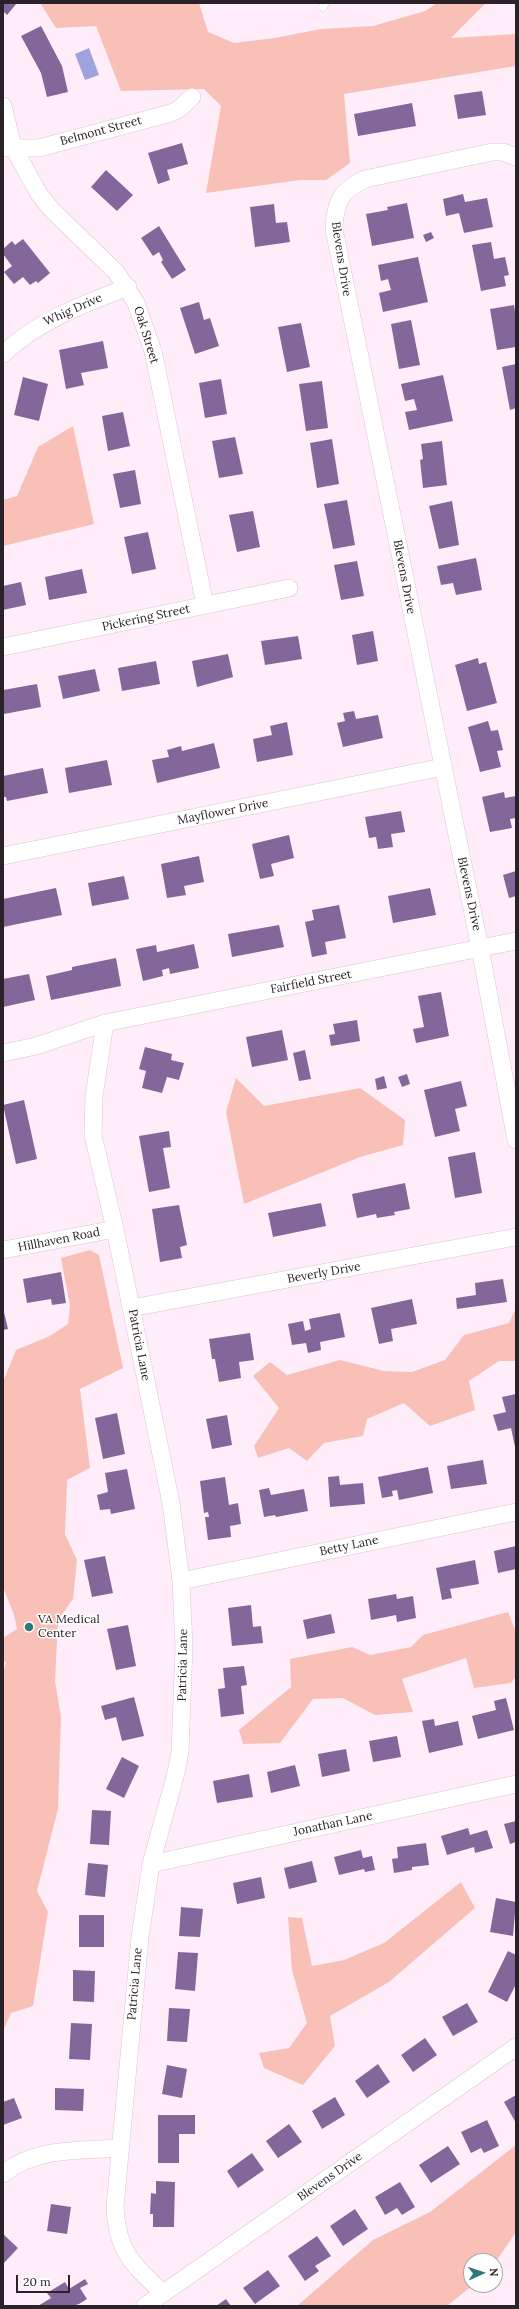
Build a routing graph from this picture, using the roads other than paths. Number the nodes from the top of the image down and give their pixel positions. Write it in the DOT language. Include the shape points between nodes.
graph roads {
  1 [pos="192,97"];
  2 [pos="3,106"];
  3 [pos="8,148"];
  4 [pos="516,157"];
  5 [pos="128,287"];
  6 [pos="3,354"];
  7 [pos="290,588"];
  8 [pos="205,605"];
  9 [pos="3,647"];
  10 [pos="443,767"];
  11 [pos="3,856"];
  12 [pos="516,941"];
  13 [pos="480,948"];
  14 [pos="105,1024"];
  15 [pos="3,1053"];
  16 [pos="516,1140"];
  17 [pos="115,1229"];
  18 [pos="516,1237"];
  19 [pos="3,1250"];
  20 [pos="131,1308"];
  21 [pos="516,1512"];
  22 [pos="182,1581"];
  23 [pos="516,1784"];
  24 [pos="151,1864"];
  25 [pos="516,2047"];
  26 [pos="120,2148"];
  27 [pos="3,2174"];
  28 [pos="163,2293"];
  29 [pos="145,2306"];
  1 -- 3 [label="street, Belmont Street" via="179,109 170,113 39,148"];
  2 -- 3 [label="street, Oak Street"];
  3 -- 5 [label="street, Oak Street" via="52,210 102,256"];
  4 -- 10 [label="street, Blevens Drive" via="503,152 492,152 364,179 342,195 336,204 334,214 337,244"];
  5 -- 6 [label="street, Whig Drive" via="43,323"];
  5 -- 8 [label="street, Oak Street" via="142,318 152,351"];
  7 -- 8 [label="street, Pickering Street"];
  8 -- 9 [label="street, Pickering Street"];
  10 -- 11 [label="street, Mayflower Drive"];
  10 -- 13 [label="street, Blevens Drive"];
  12 -- 13 [label="street, Fairfield Street"];
  13 -- 14 [label="street, Fairfield Street"];
  13 -- 16 [label="street, Blevens Drive"];
  14 -- 15 [label="street, Fairfield Street" via="36,1046"];
  14 -- 17 [label="street, Patricia Lane" via="94,1096 93,1135"];
  17 -- 19 [label="street, Hillhaven Road"];
  17 -- 20 [label="street, Patricia Lane"];
  18 -- 20 [label="street, Beverly Drive"];
  20 -- 22 [label="street, Patricia Lane" via="170,1503"];
  21 -- 22 [label="street, Betty Lane"];
  22 -- 24 [label="street, Patricia Lane" via="184,1647 180,1752"];
  23 -- 24 [label="street, Jonathan Lane"];
  24 -- 26 [label="street, Patricia Lane" via="140,1937"];
  25 -- 28 [label="street, Blevens Drive"];
  26 -- 27 [label="street" via="41,2155"];
  26 -- 28 [label="street, Patricia Lane" via="116,2185 116,2227 132,2265"];
  28 -- 29 [label="street, Blevens Drive"];
}
